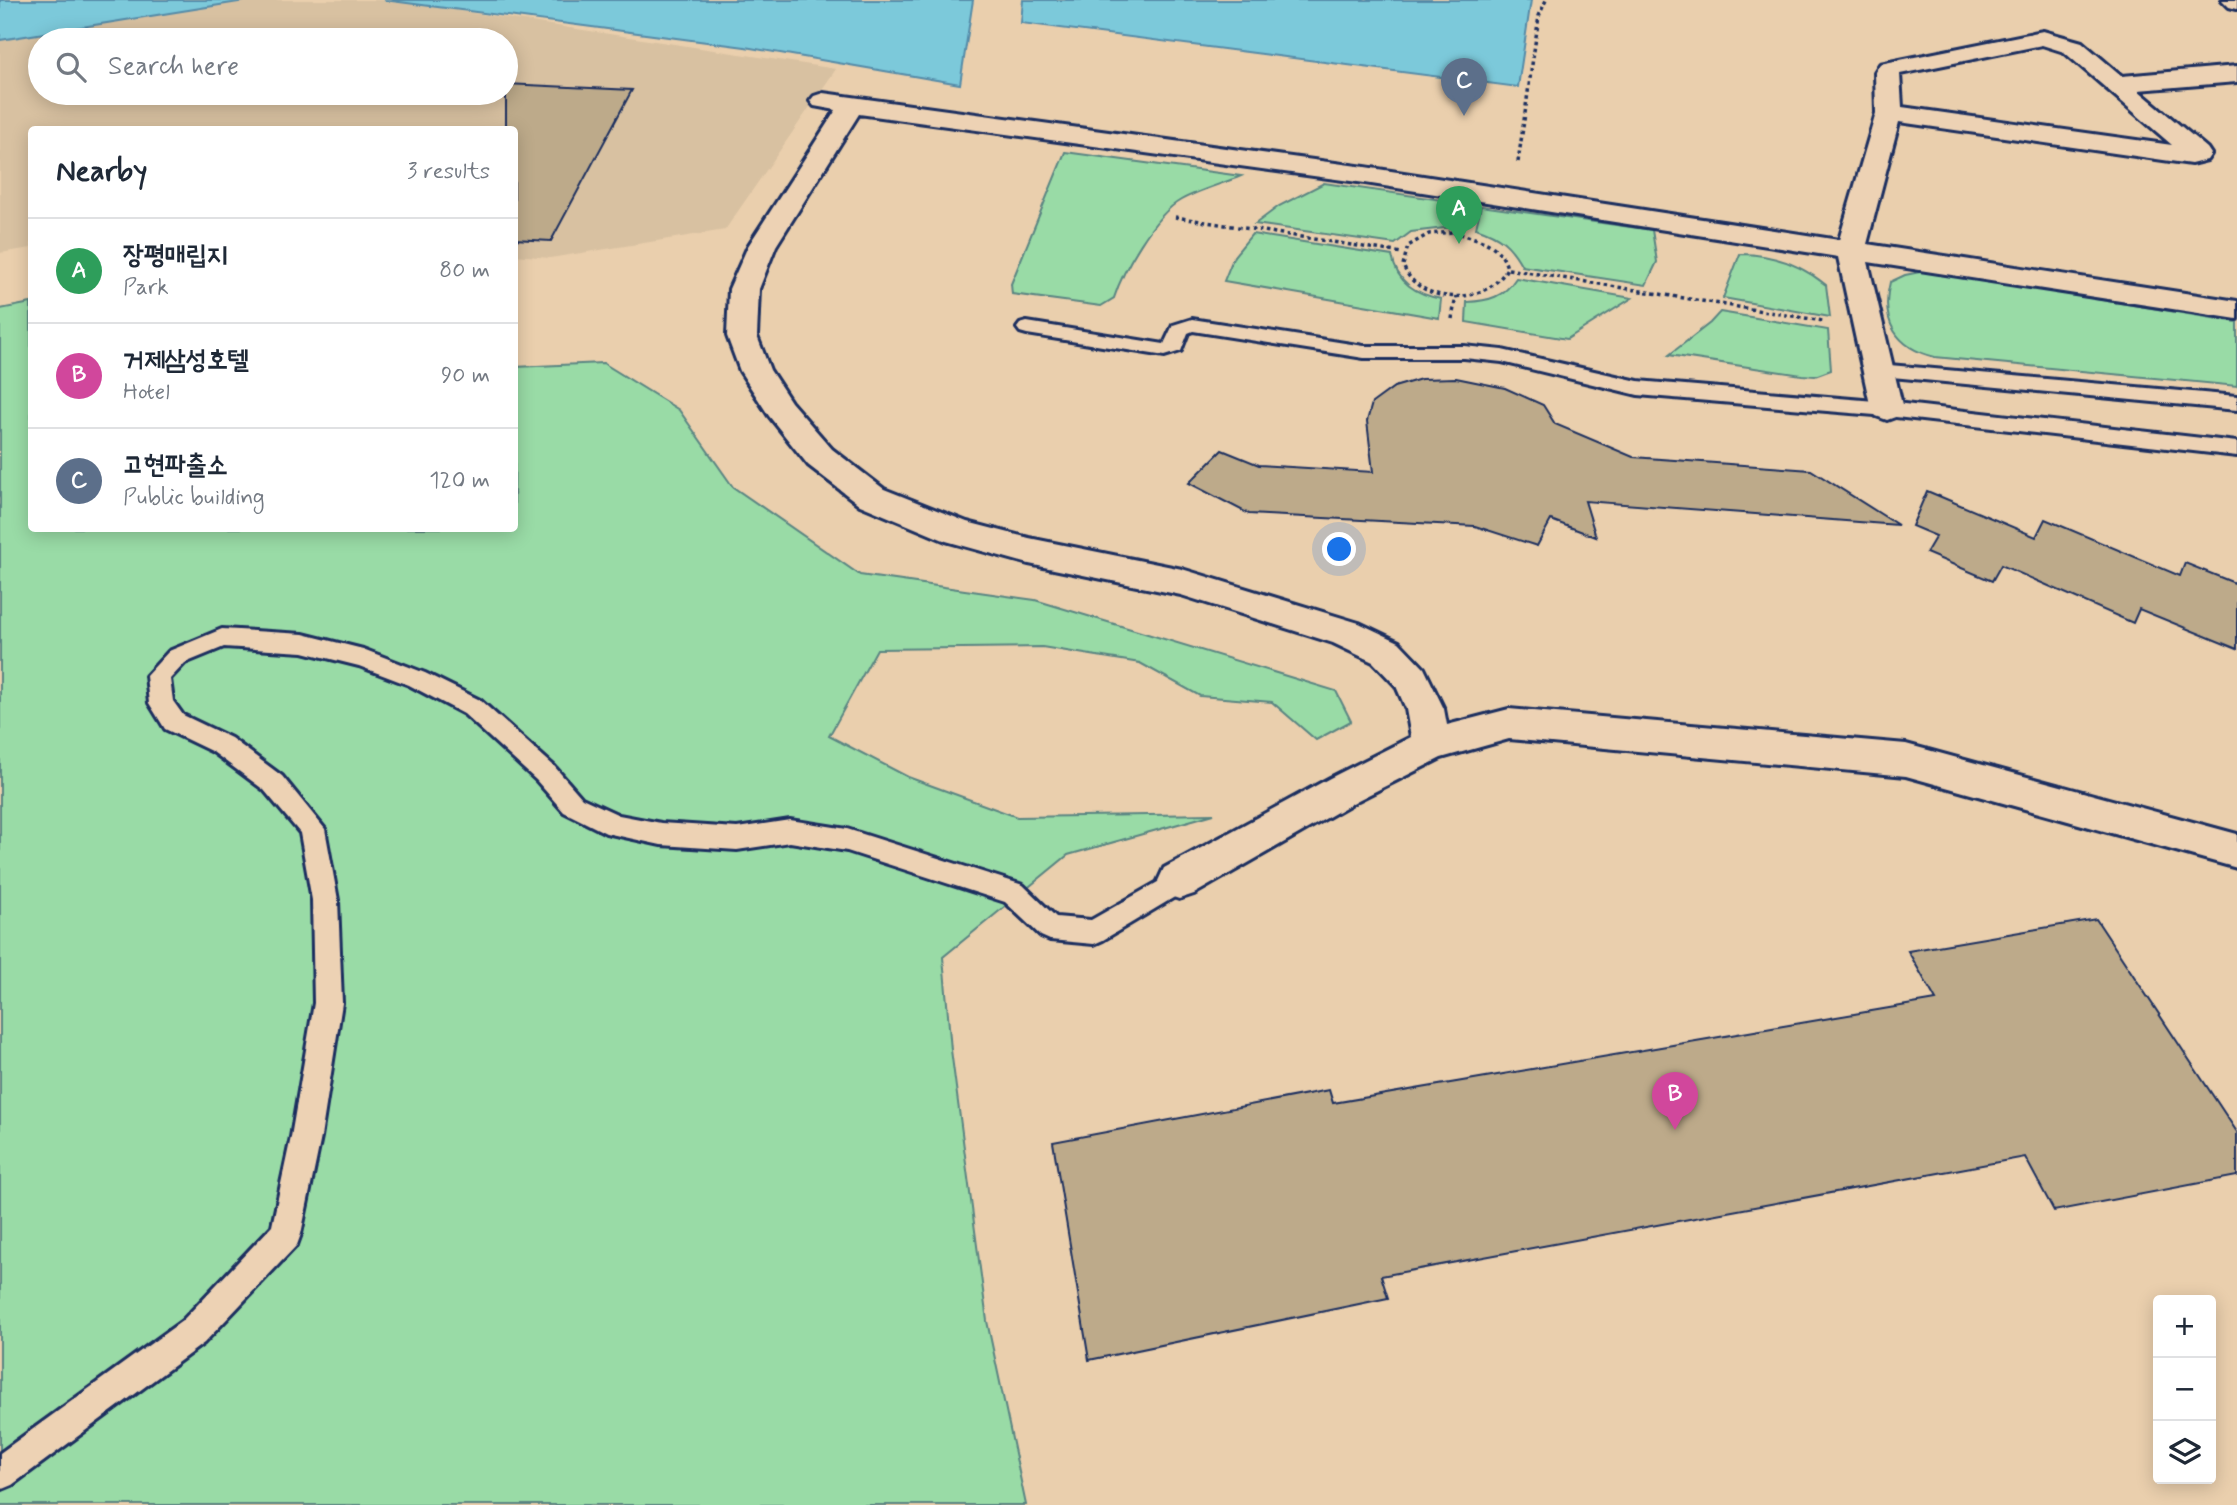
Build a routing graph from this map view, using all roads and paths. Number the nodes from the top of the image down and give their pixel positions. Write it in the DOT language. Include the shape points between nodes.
graph roads {
  1 [pos="1546,0"];
  2 [pos="2237,75"];
  3 [pos="2118,84"];
  4 [pos="1889,113"];
  5 [pos="1513,198"];
  6 [pos="1175,217"];
  7 [pos="1801,241"];
  8 [pos="1851,249"];
  9 [pos="1403,253"];
  10 [pos="1900,257"];
  11 [pos="1508,269"];
  12 [pos="1858,282"];
  13 [pos="2237,310"];
  14 [pos="1027,328"];
  15 [pos="1869,329"];
  16 [pos="1878,370"];
  17 [pos="2237,403"];
  18 [pos="1887,409"];
  19 [pos="2237,449"];
  20 [pos="1431,745"];
  21 [pos="2237,851"];
  22 [pos="1179,881"];
  23 [pos="0,1473"];
  1 -- 5 [label="path" via="1539,16"];
  2 -- 3 [label="street"];
  3 -- 4 [label="street" via="2073,47 2043,38 1891,67 1887,72"];
  3 -- 4 [label="street" via="2197,155"];
  4 -- 8 [label="street"];
  5 -- 7 [label="street"];
  5 -- 20 [label="street" via="887,110 838,111 762,246 744,289 742,336 755,371 820,457 872,497 958,532 1182,582 1346,633 1385,652 1411,678 1425,709"];
  6 -- 9 [label="path"];
  7 -- 8 [label="street"];
  7 -- 12 [label="street" via="1829,255"];
  8 -- 10 [label="street"];
  8 -- 12 [label="street"];
  9 -- 11 [label="path" via="1421,236 1453,232 1478,237 1499,249"];
  9 -- 11 [label="path" via="1406,273 1430,290 1448,295 1482,294 1496,288"];
  10 -- 12 [label="street" via="1876,265"];
  10 -- 13 [label="street"];
  11 -- 15 [label="path"];
  12 -- 15 [label="street"];
  14 -- 18 [label="lane" via="1165,350 1174,347 1180,329 1192,325 1364,352 1502,356 1638,388"];
  15 -- 16 [label="street"];
  16 -- 17 [label="lane"];
  16 -- 18 [label="street"];
  18 -- 19 [label="lane"];
  20 -- 21 [label="street" via="1509,724 1906,761"];
  20 -- 22 [label="street"];
  22 -- 23 [label="lane" via="1094,932 1050,928 1014,893 847,840 790,831 737,839 661,834 615,825 573,805 472,706 363,658 303,643 222,638 177,657 158,676 161,703 174,722 222,745 273,783 312,829 326,900 328,1003 286,1234 193,1332"];
}
